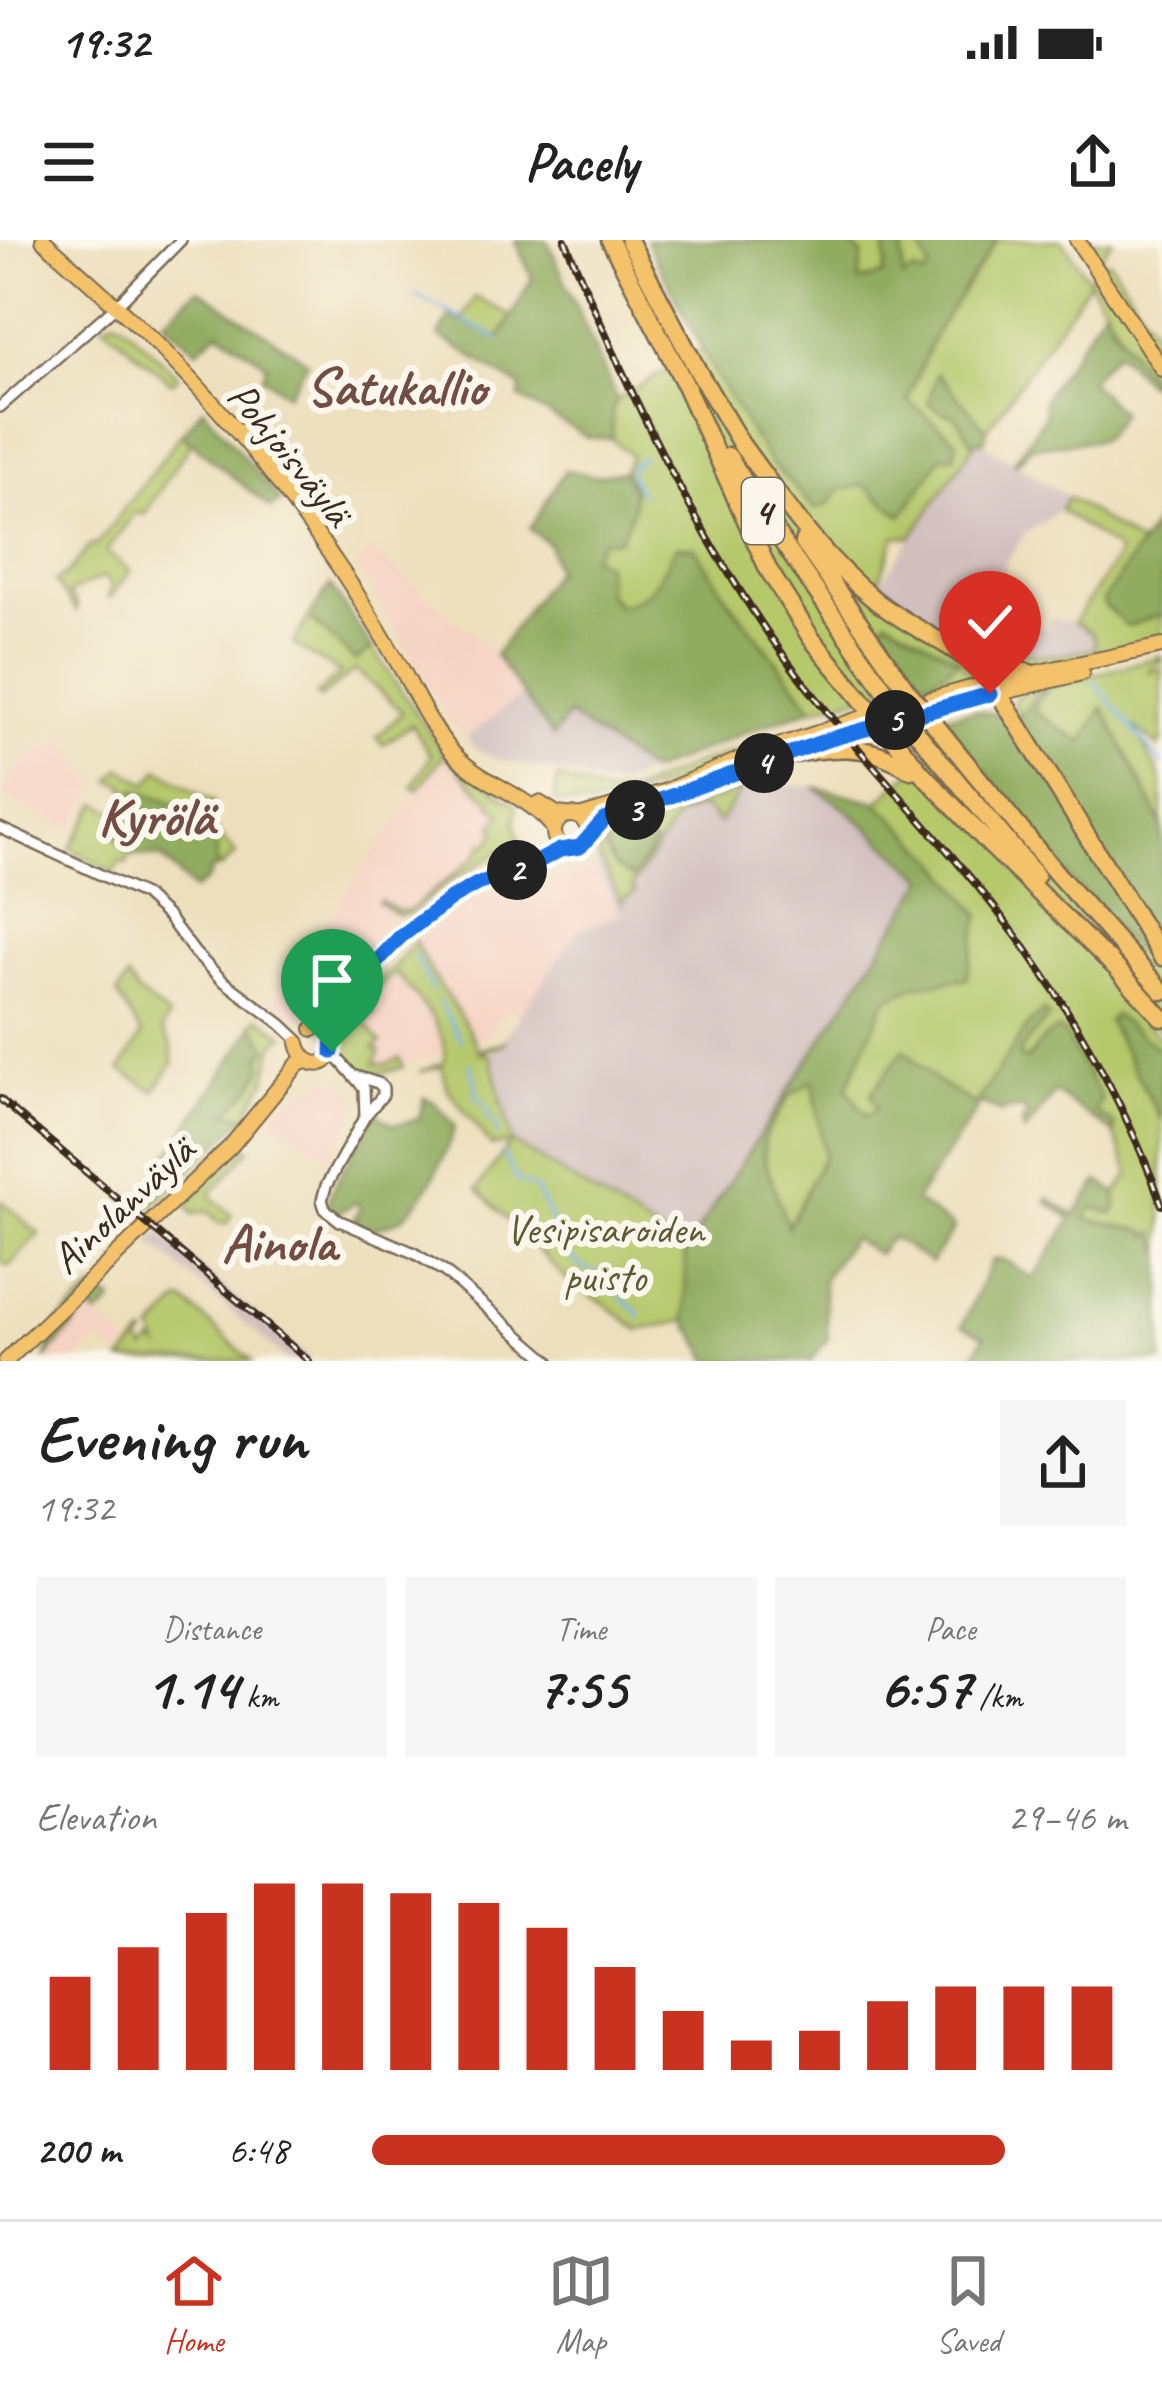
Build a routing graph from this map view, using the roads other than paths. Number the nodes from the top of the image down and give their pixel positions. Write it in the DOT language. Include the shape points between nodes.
graph roads {
  1 [pos="44,240"];
  2 [pos="181,240"];
  3 [pos="610,240"];
  4 [pos="628,240"];
  5 [pos="1077,240"];
  6 [pos="116,306"];
  7 [pos="1162,369"];
  8 [pos="684,383"];
  9 [pos="0,407"];
  10 [pos="741,444"];
  11 [pos="851,628"];
  12 [pos="1162,649"];
  13 [pos="956,652"];
  14 [pos="1030,673"];
  15 [pos="1002,688"];
  16 [pos="876,720"];
  17 [pos="446,740"];
  18 [pos="780,757"];
  19 [pos="976,792"];
  20 [pos="532,798"];
  21 [pos="946,800"];
  22 [pos="620,807"];
  23 [pos="573,816"];
  24 [pos="0,828"];
  25 [pos="555,831"];
  26 [pos="589,836"];
  27 [pos="567,848"];
  28 [pos="1162,957"];
  29 [pos="1114,966"];
  30 [pos="1162,991"];
  31 [pos="1162,1018"];
  32 [pos="305,1035"];
  33 [pos="323,1056"];
  34 [pos="278,1088"];
  35 [pos="7,1361"];
  36 [pos="549,1361"];
  1 -- 6 [label="main road, Pohjoisväylä"];
  2 -- 6 [label="street"];
  3 -- 8 [label="highway, 4"];
  4 -- 10 [label="highway, 4"];
  5 -- 7 [label="main road"];
  6 -- 9 [label="street"];
  6 -- 17 [label="main road, Pohjoisväylä" via="233,427 296,506"];
  8 -- 11 [label="highway, 4" via="748,488"];
  8 -- 16 [label="highway" via="778,590"];
  10 -- 11 [label="highway, 4"];
  10 -- 13 [label="highway" via="842,571"];
  11 -- 19 [label="highway, 4, bridge"];
  12 -- 14 [label="main road"];
  12 -- 15 [label="main road"];
  13 -- 14 [label="highway"];
  13 -- 15 [label="highway"];
  14 -- 15 [label="main road"];
  15 -- 16 [label="main road"];
  15 -- 28 [label="highway"];
  16 -- 18 [label="main road"];
  16 -- 21 [label="highway"];
  16 -- 22 [label="main road" via="765,749"];
  17 -- 20 [label="main road, Pohjoisväylä"];
  17 -- 25 [label="main road, Pohjoisväylä" via="471,769 542,813"];
  18 -- 21 [label="highway" via="835,747 870,751 908,768"];
  18 -- 26 [label="main road" via="604,820"];
  19 -- 29 [label="highway, 4"];
  19 -- 30 [label="highway, 4"];
  20 -- 22 [label="main road"];
  20 -- 23 [label="main road, Pohjoisväylä"];
  21 -- 29 [label="highway"];
  22 -- 23 [label="main road"];
  23 -- 25 [label="main road" via="558,820"];
  23 -- 26 [label="main road"];
  24 -- 32 [label="street" via="144,895 222,980"];
  25 -- 27 [label="main road"];
  25 -- 32 [label="main road, Ainolanväylä" via="537,854 462,884 402,927"];
  26 -- 27 [label="main road"];
  27 -- 33 [label="main road, Ainolanväylä" via="468,888 400,937 342,1003"];
  29 -- 31 [label="highway, 4"];
  32 -- 33 [label="main road" via="299,1052"];
  32 -- 33 [label="main road" via="325,1033"];
  32 -- 34 [label="main road, Ainolanväylä"];
  33 -- 34 [label="main road, Ainolanväylä" via="298,1064"];
  33 -- 36 [label="street" via="369,1092 326,1186 325,1209 445,1272"];
  34 -- 35 [label="main road, Ainolanväylä" via="231,1146"];
}
